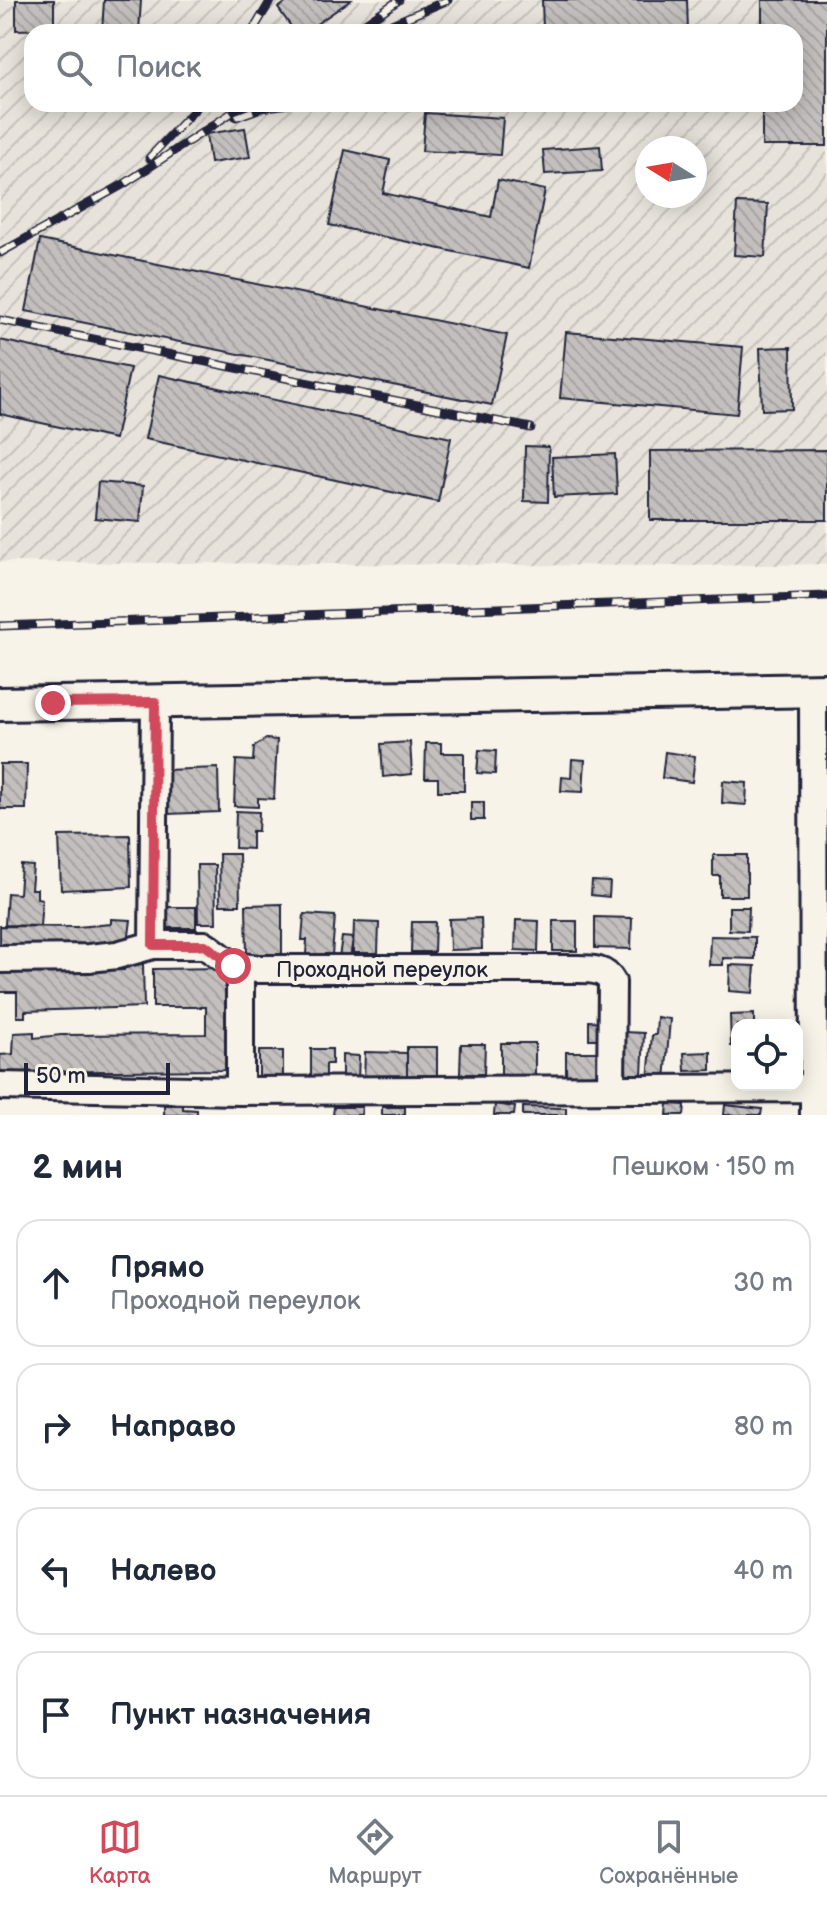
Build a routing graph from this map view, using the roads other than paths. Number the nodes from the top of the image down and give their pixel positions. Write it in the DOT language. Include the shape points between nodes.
graph roads {
  1 [pos="820,690"];
  2 [pos="155,702"];
  3 [pos="0,704"];
  4 [pos="821,944"];
  5 [pos="153,945"];
  6 [pos="0,959"];
  7 [pos="240,968"];
  8 [pos="0,1086"];
  9 [pos="611,1089"];
  10 [pos="820,1090"];
  11 [pos="240,1091"];
  12 [pos="814,1115"];
  1 -- 2 [label="main road"];
  1 -- 4 [label="street"];
  2 -- 3 [label="main road"];
  2 -- 5 [label="street"];
  4 -- 10 [label="street"];
  5 -- 6 [label="street" via="89,958"];
  5 -- 7 [label="street" via="205,945"];
  7 -- 9 [label="street, Проходной переулок" via="602,971 612,982"];
  7 -- 11 [label="street"];
  8 -- 11 [label="street"];
  9 -- 10 [label="street"];
  9 -- 11 [label="street"];
  10 -- 12 [label="street"];
}
